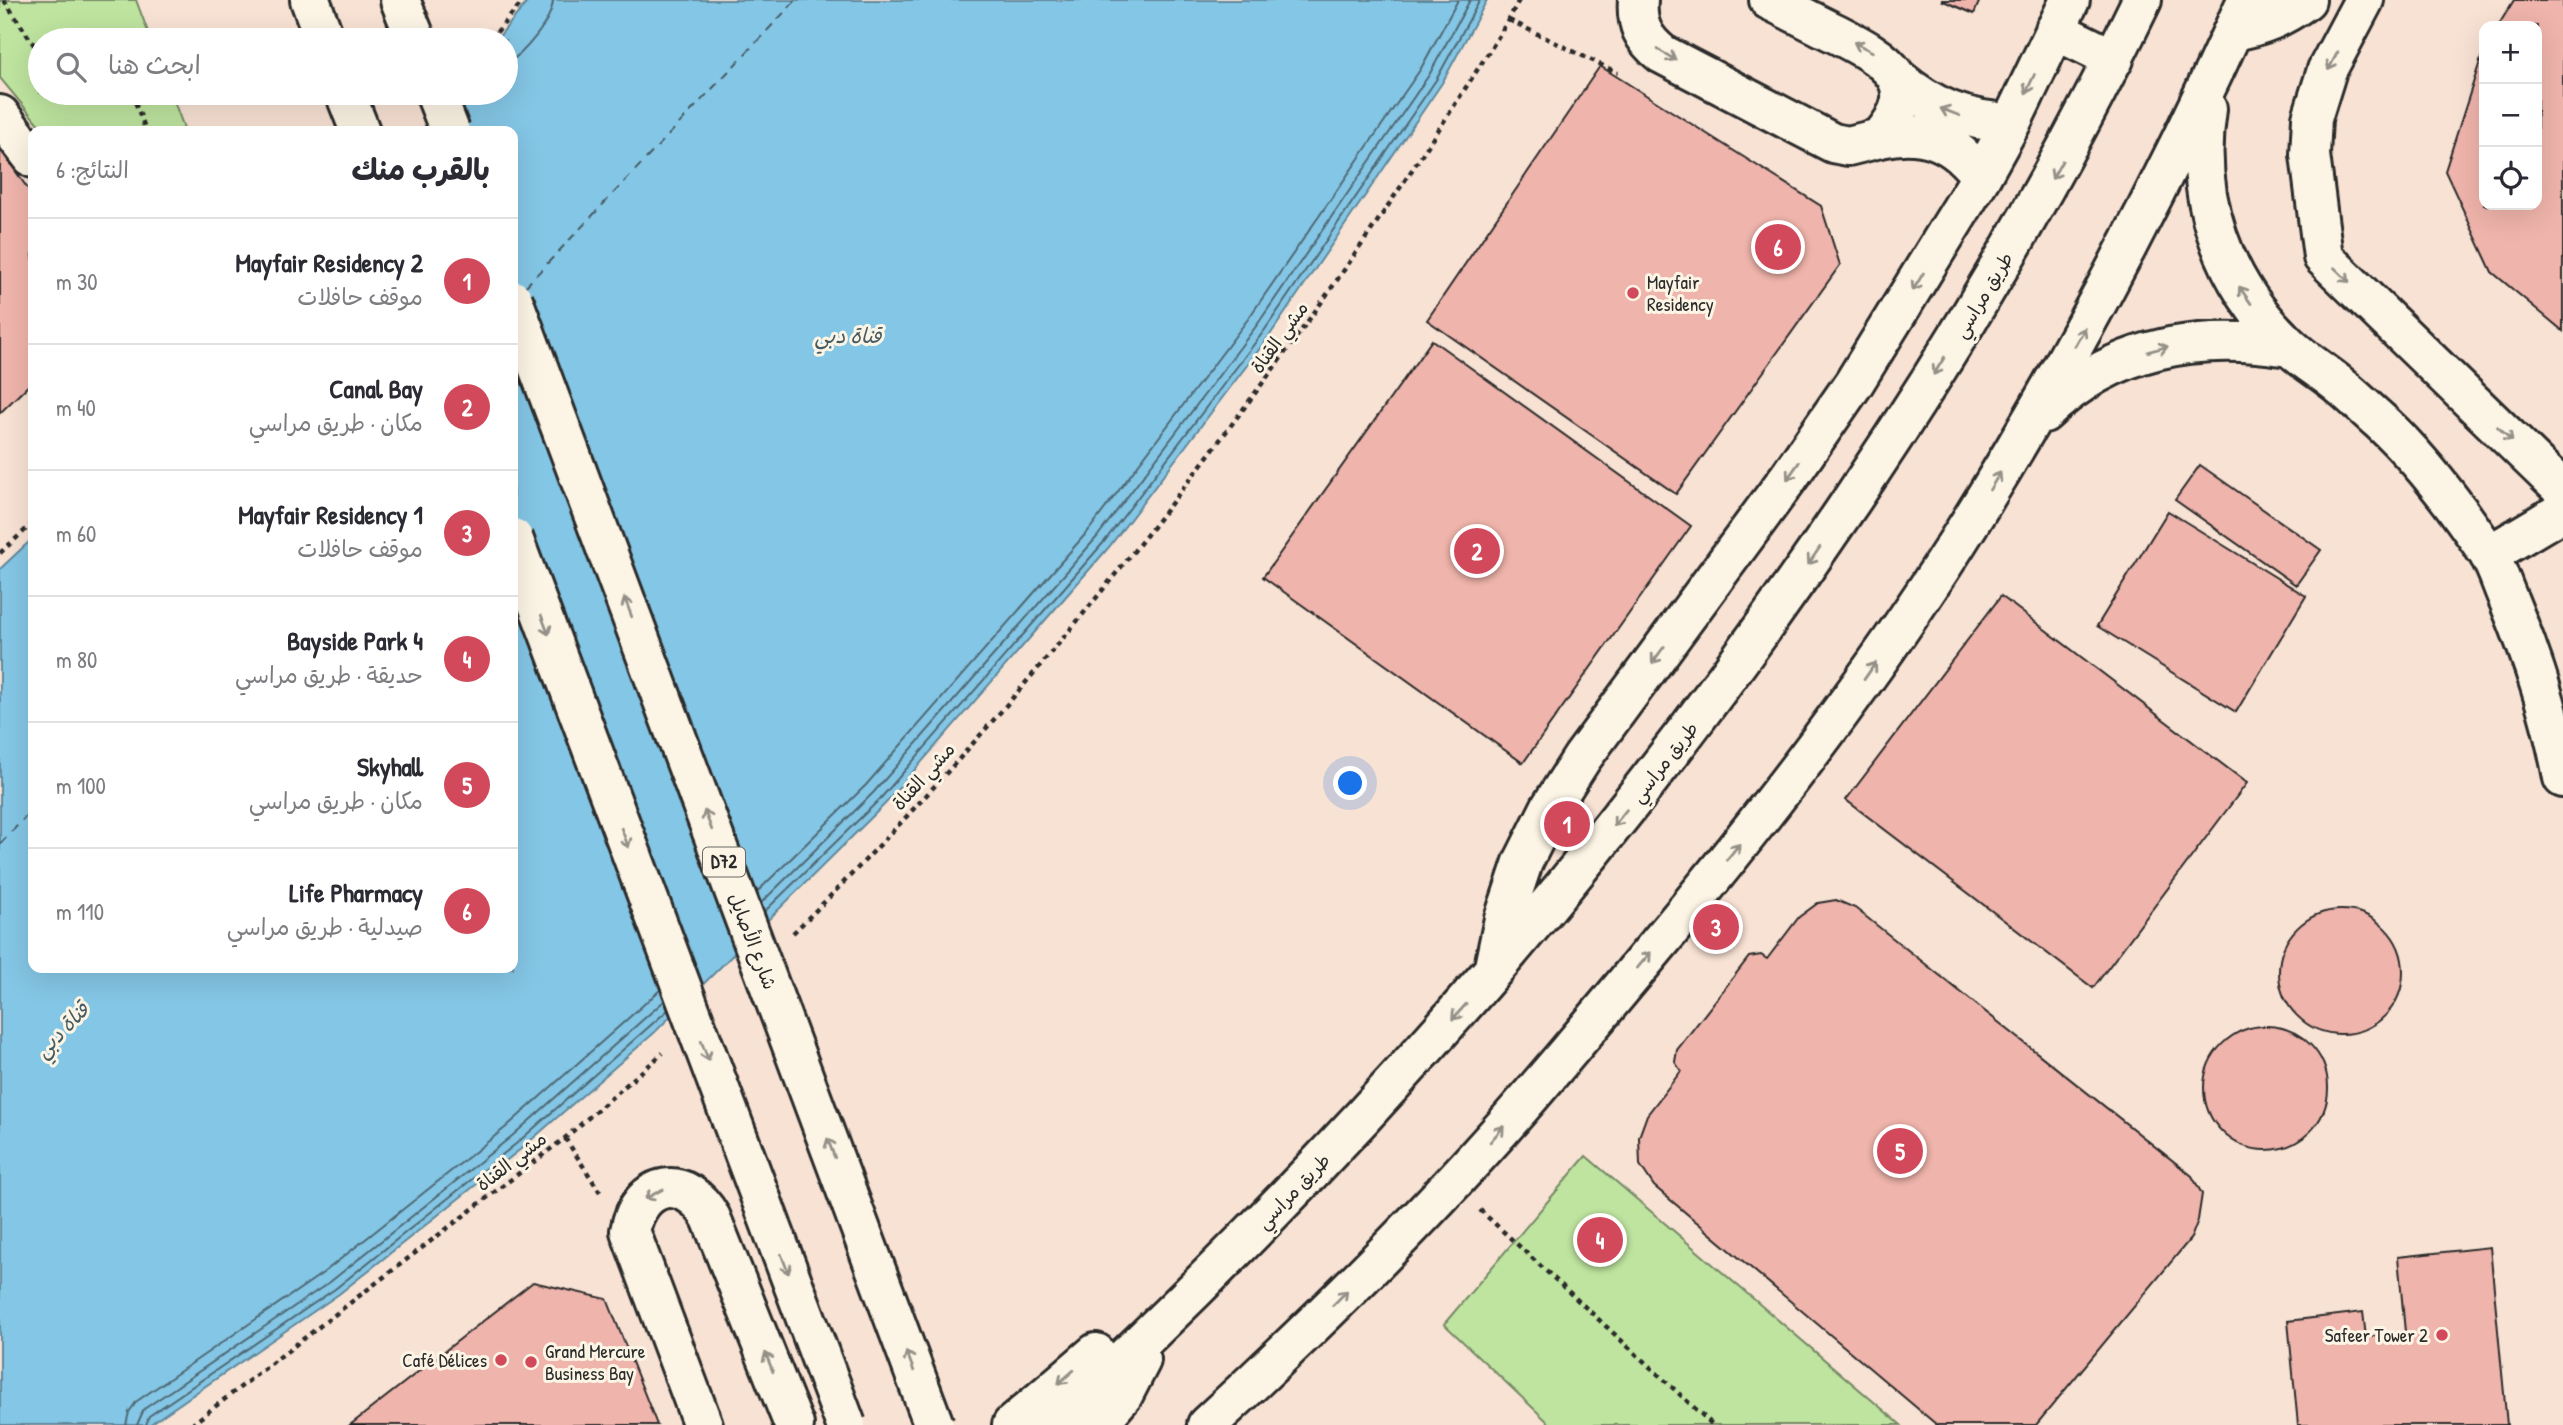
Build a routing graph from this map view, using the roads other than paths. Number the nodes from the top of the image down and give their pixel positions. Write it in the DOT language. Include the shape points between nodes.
graph roads {
  1 [pos="310,0"];
  2 [pos="400,0"];
  3 [pos="1638,0"];
  4 [pos="1769,0"];
  5 [pos="2142,0"];
  6 [pos="2306,0"];
  7 [pos="2364,0"];
  8 [pos="2063,15"];
  9 [pos="321,28"];
  10 [pos="410,28"];
  11 [pos="2234,30"];
  12 [pos="2114,59"];
  13 [pos="1897,78"];
  14 [pos="350,105"];
  15 [pos="440,105"];
  16 [pos="0,115"];
  17 [pos="2011,123"];
  18 [pos="358,126"];
  19 [pos="448,126"];
  20 [pos="1880,138"];
  21 [pos="28,151"];
  22 [pos="1982,177"];
  23 [pos="518,313"];
  24 [pos="2289,347"];
  25 [pos="2021,438"];
  26 [pos="2563,490"];
  27 [pos="2563,511"];
  28 [pos="518,551"];
  29 [pos="2489,555"];
  30 [pos="2563,778"];
  31 [pos="1492,975"];
  32 [pos="1148,1338"];
  33 [pos="1292,1346"];
  34 [pos="703,1425"];
  35 [pos="794,1425"];
  36 [pos="846,1425"];
  37 [pos="934,1425"];
  38 [pos="1012,1425"];
  39 [pos="1054,1425"];
  40 [pos="1097,1425"];
  41 [pos="1207,1425"];
  42 [pos="1242,1425"];
  1 -- 9 [label="street"];
  2 -- 10 [label="street"];
  3 -- 20 [label="street, one-way" via="1640,30 1662,54 1833,143 1857,145"];
  13 -- 4 [label="street, one-way" via="1873,52"];
  5 -- 12 [label="street, طريق مراسي"];
  6 -- 11 [label="street" via="2259,27"];
  7 -- 26 [label="street, one-way" via="2328,70 2312,118 2311,168 2323,257"];
  8 -- 12 [label="street"];
  8 -- 17 [label="street, one-way"];
  24 -- 11 [label="street, one-way" via="2239,286 2221,251 2210,214 2203,135"];
  25 -- 11 [label="street, one-way" via="2126,252"];
  12 -- 31 [label="street, طريق مراسي, one-way" via="1976,309 1795,584 1698,718"];
  17 -- 13 [label="street, one-way" via="1986,122 1938,108"];
  13 -- 20 [label="street" via="1899,111"];
  14 -- 18 [label="street"];
  15 -- 19 [label="street, bridge"];
  16 -- 21 [label="street"];
  17 -- 22 [label="street"];
  20 -- 22 [label="street" via="1919,134 1938,139 1955,148"];
  22 -- 31 [label="street, one-way" via="1804,456 1550,808 1523,862"];
  37 -- 23 [label="street, شارع الأصايل / D72, one-way, bridge"];
  25 -- 24 [label="street, one-way" via="2076,387 2141,353 2214,340"];
  24 -- 29 [label="street" via="2383,424"];
  33 -- 25 [label="street, one-way" via="1451,1184 1568,1053 1794,774 1894,637"];
  27 -- 29 [label="street"];
  28 -- 36 [label="street, one-way, bridge"];
  29 -- 30 [label="street" via="2541,683"];
  31 -- 32 [label="street, طريق مراسي, one-way" via="1382,1098"];
  32 -- 38 [label="street, one-way" via="1108,1347 1090,1357"];
  32 -- 39 [label="street, طريق مراسي"];
  32 -- 40 [label="street" via="1124,1395"];
  33 -- 41 [label="street"];
  33 -- 42 [label="street"];
  35 -- 34 [label="street, one-way" via="711,1218 701,1200 685,1190 665,1188 647,1196 634,1211 630,1231"];
}
